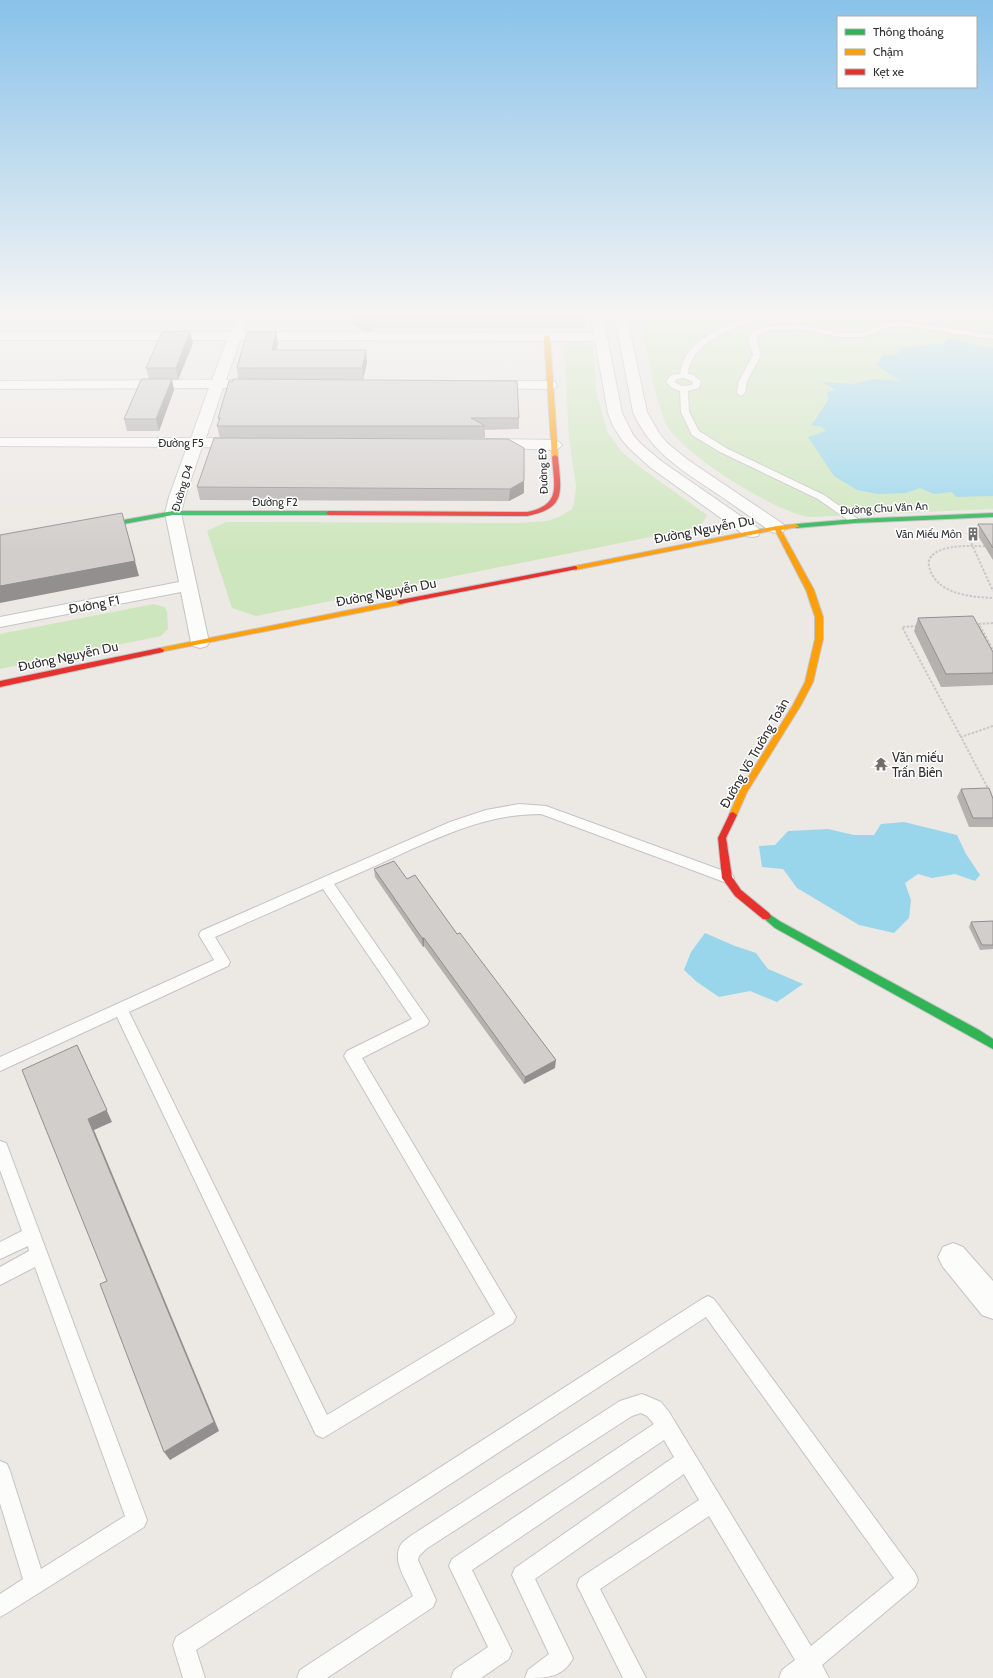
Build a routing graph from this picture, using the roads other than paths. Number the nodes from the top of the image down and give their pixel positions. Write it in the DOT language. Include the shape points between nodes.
graph roads {
  1 [pos="214,395"];
  2 [pos="551,395"];
  3 [pos="612,395"];
  4 [pos="637,395"];
  5 [pos="684,395"];
  6 [pos="0,442"];
  7 [pos="196,443"];
  8 [pos="252,443"];
  9 [pos="475,444"];
  10 [pos="554,445"];
  11 [pos="550,507"];
  12 [pos="173,513"];
  13 [pos="993,515"];
  14 [pos="855,521"];
  15 [pos="777,528"];
  16 [pos="86,529"];
  17 [pos="752,532"];
  18 [pos="188,585"];
  19 [pos="0,622"];
  20 [pos="200,642"];
  21 [pos="0,684"];
  22 [pos="728,878"];
  23 [pos="325,882"];
  24 [pos="120,1009"];
  25 [pos="993,1045"];
  26 [pos="0,1064"];
  27 [pos="1,1157"];
  28 [pos="32,1234"];
  29 [pos="0,1251"];
  30 [pos="39,1255"];
  31 [pos="953,1257"];
  32 [pos="0,1276"];
  33 [pos="993,1304"];
  34 [pos="666,1426"];
  35 [pos="687,1460"];
  36 [pos="0,1471"];
  37 [pos="712,1503"];
  38 [pos="35,1584"];
  39 [pos="0,1606"];
  40 [pos="813,1670"];
  41 [pos="194,1678"];
  42 [pos="308,1678"];
  43 [pos="462,1678"];
  44 [pos="536,1678"];
  45 [pos="635,1678"];
  46 [pos="790,1678"];
  1 -- 7 [label="street, Đường D4"];
  2 -- 10 [label="main road, Đường E9"];
  3 -- 17 [label="street" via="619,425 639,451"];
  4 -- 15 [label="street" via="644,425 675,458"];
  5 -- 14 [label="lane" via="685,412 695,433 821,497"];
  6 -- 7 [label="street, Đường F5"];
  7 -- 8 [label="street, Đường F5"];
  7 -- 12 [label="street, Đường D4"];
  9 -- 10 [label="street"];
  10 -- 11 [label="main road, Đường E9" via="557,495 555,503"];
  11 -- 12 [label="main road, Đường F2" via="545,511 527,514"];
  12 -- 16 [label="main road, Đường F2"];
  12 -- 18 [label="street, Đường D4"];
  13 -- 14 [label="main road, Đường Chu Văn An"];
  14 -- 15 [label="main road, Đường Chu Văn An"];
  15 -- 17 [label="main road, Đường Nguyễn Du"];
  15 -- 22 [label="main road, Đường Võ Trường Toản" via="810,590 819,617 819,639 809,682 744,792 722,838"];
  17 -- 20 [label="main road, Đường Nguyễn Du"];
  18 -- 19 [label="street, Đường F1"];
  18 -- 20 [label="street, Đường D4"];
  20 -- 21 [label="main road, Đường Nguyễn Du"];
  22 -- 23 [label="lane" via="542,809 519,809 486,815 455,825"];
  22 -- 25 [label="main road, Đường Võ Trường Toản" via="738,893 778,925"];
  23 -- 24 [label="lane" via="206,934 223,962"];
  23 -- 24 [label="lane" via="422,1021 352,1056 507,1317 323,1428"];
  24 -- 26 [label="lane"];
  27 -- 28 [label="lane"];
  28 -- 29 [label="lane"];
  28 -- 30 [label="lane"];
  30 -- 32 [label="lane"];
  30 -- 38 [label="lane" via="137,1520"];
  31 -- 33 [label="street"];
  34 -- 35 [label="lane"];
  34 -- 42 [label="lane" via="654,1409 642,1403 627,1408 419,1542 409,1550 408,1561 426,1600"];
  34 -- 43 [label="lane" via="459,1566 501,1651"];
  35 -- 37 [label="lane"];
  35 -- 44 [label="lane" via="522,1575 562,1658"];
  36 -- 38 [label="lane"];
  37 -- 40 [label="lane"];
  37 -- 45 [label="lane" via="587,1585"];
  38 -- 39 [label="lane"];
  40 -- 41 [label="lane" via="908,1580 708,1305 184,1645"];
  40 -- 46 [label="lane"];
}
